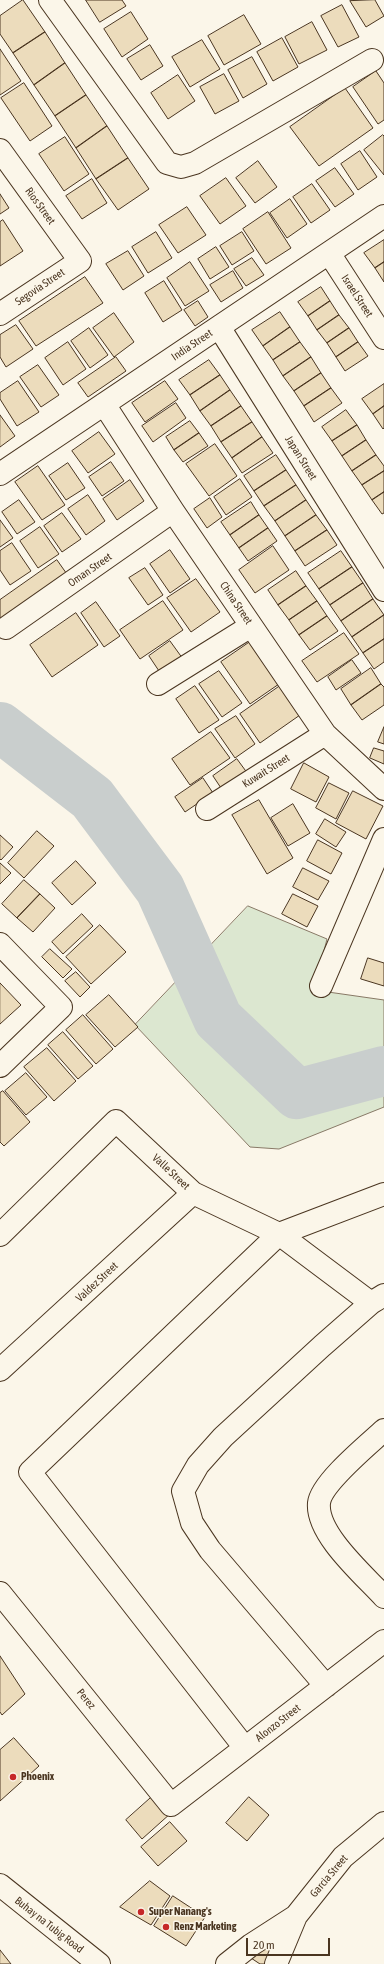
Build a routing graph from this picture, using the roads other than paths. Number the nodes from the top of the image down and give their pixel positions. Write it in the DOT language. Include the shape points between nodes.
graph roads {
  1 [pos="50,0"];
  2 [pos="372,60"];
  3 [pos="0,150"];
  4 [pos="384,216"];
  5 [pos="329,253"];
  6 [pos="80,261"];
  7 [pos="0,314"];
  8 [pos="218,327"];
  9 [pos="384,338"];
  10 [pos="104,404"];
  11 [pos="0,474"];
  12 [pos="173,511"];
  13 [pos="384,590"];
  14 [pos="251,626"];
  15 [pos="6,628"];
  16 [pos="158,684"];
  17 [pos="325,734"];
  18 [pos="384,789"];
  19 [pos="207,808"];
  20 [pos="384,839"];
  21 [pos="0,944"];
  22 [pos="321,986"];
  23 [pos="0,1066"];
  24 [pos="193,1193"];
  25 [pos="384,1194"];
  26 [pos="279,1234"];
  27 [pos="0,1235"];
  28 [pos="378,1299"];
  29 [pos="0,1370"];
  30 [pos="384,1430"];
  31 [pos="0,1593"];
  32 [pos="384,1597"];
  33 [pos="384,1641"];
  34 [pos="326,1686"];
  35 [pos="245,1748"];
  36 [pos="171,1805"];
  37 [pos="384,1823"];
  38 [pos="0,1885"];
  39 [pos="296,1916"];
  40 [pos="99,1964"];
  41 [pos="227,1964"];
  42 [pos="276,1964"];
  1 -- 2 [label="street" via="167,163 181,167 195,163"];
  3 -- 6 [label="street, Rios Street"];
  4 -- 5 [label="street, India Street"];
  5 -- 8 [label="street, India Street"];
  5 -- 9 [label="street, Israel Street"];
  6 -- 7 [label="street, Segovia Street"];
  8 -- 10 [label="street, India Street"];
  8 -- 13 [label="street, Japan Street"];
  10 -- 11 [label="street, India Street"];
  10 -- 12 [label="street, China Street"];
  12 -- 14 [label="street, China Street"];
  12 -- 15 [label="street, Oman Street"];
  14 -- 16 [label="street"];
  14 -- 17 [label="street, China Street"];
  17 -- 18 [label="street, China Street"];
  17 -- 19 [label="street, Kuwait Street"];
  20 -- 22 [label="street"];
  21 -- 23 [label="street" via="62,1006"];
  24 -- 26 [label="street, Valle Street"];
  24 -- 27 [label="street, Valle Street" via="116,1121"];
  24 -- 29 [label="street, Valdez Street"];
  25 -- 26 [label="street"];
  26 -- 28 [label="street, Valle Street"];
  26 -- 35 [label="street" via="30,1472"];
  28 -- 34 [label="street" via="223,1437 198,1465 183,1491 192,1523 210,1550"];
  30 -- 32 [label="street" via="334,1477 319,1502 323,1525 335,1544"];
  31 -- 36 [label="street, Perez"];
  33 -- 34 [label="street, Alonzo Street"];
  34 -- 35 [label="street, Alonzo Street"];
  35 -- 36 [label="street, Alonzo Street"];
  37 -- 39 [label="street, Garcia Street" via="343,1857"];
  38 -- 40 [label="street, Buhay na Tubig Road"];
  39 -- 41 [label="street, Garcia Street"];
  39 -- 42 [label="street, Garcia Street"];
}
